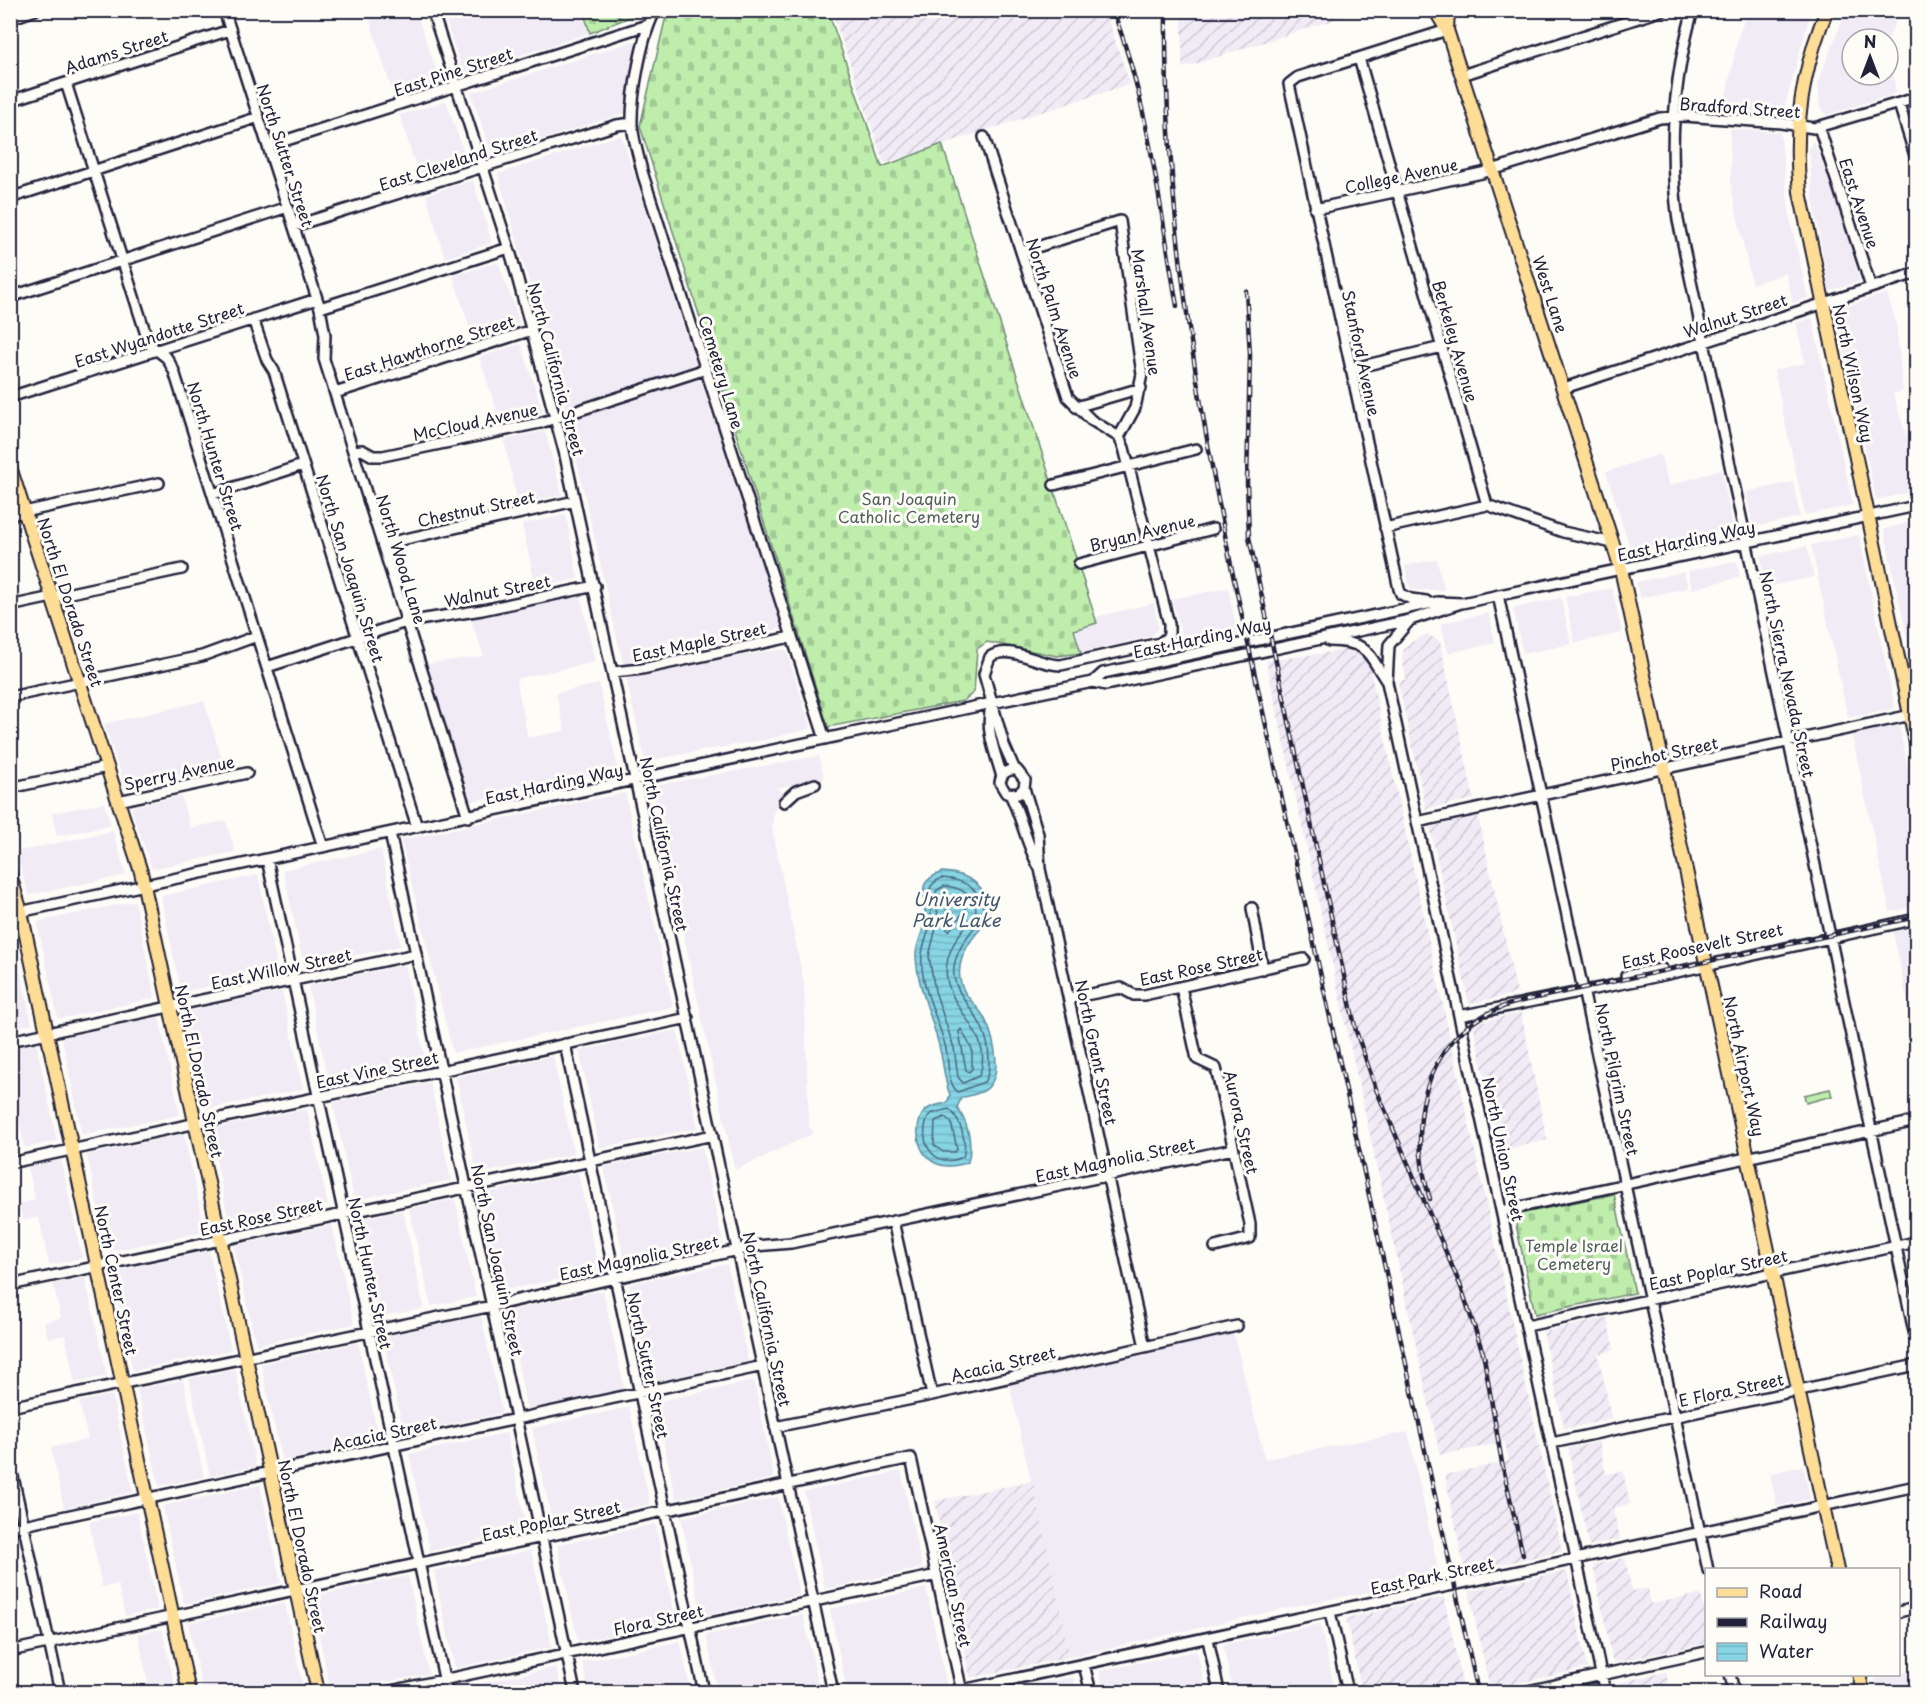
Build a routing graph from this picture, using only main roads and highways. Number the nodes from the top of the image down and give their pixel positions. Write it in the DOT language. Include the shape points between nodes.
graph roads {
  1 [pos="1435,10"];
  2 [pos="1448,10"];
  3 [pos="1827,10"];
  4 [pos="1448,30"];
  5 [pos="10,467"];
  6 [pos="1621,569"];
  7 [pos="1914,715"];
  8 [pos="1917,743"];
  9 [pos="10,875"];
  10 [pos="16,913"];
  11 [pos="1837,1568"];
  12 [pos="1859,1676"];
  13 [pos="189,1692"];
  14 [pos="318,1692"];
  15 [pos="1863,1692"];
  1 -- 4 [label="main road, West Lane"];
  2 -- 4 [label="main road, West Lane"];
  3 -- 7 [label="main road, North Wilson Way" via="1807,67 1798,126 1800,192"];
  4 -- 6 [label="main road, West Lane"];
  5 -- 14 [label="main road, North El Dorado Street" via="144,886"];
  6 -- 11 [label="main road, North Airport Way"];
  7 -- 8 [label="main road, North Wilson Way"];
  9 -- 10 [label="main road, North Center Street"];
  10 -- 13 [label="main road, North Center Street" via="72,1150"];
  12 -- 15 [label="main road"];
}
